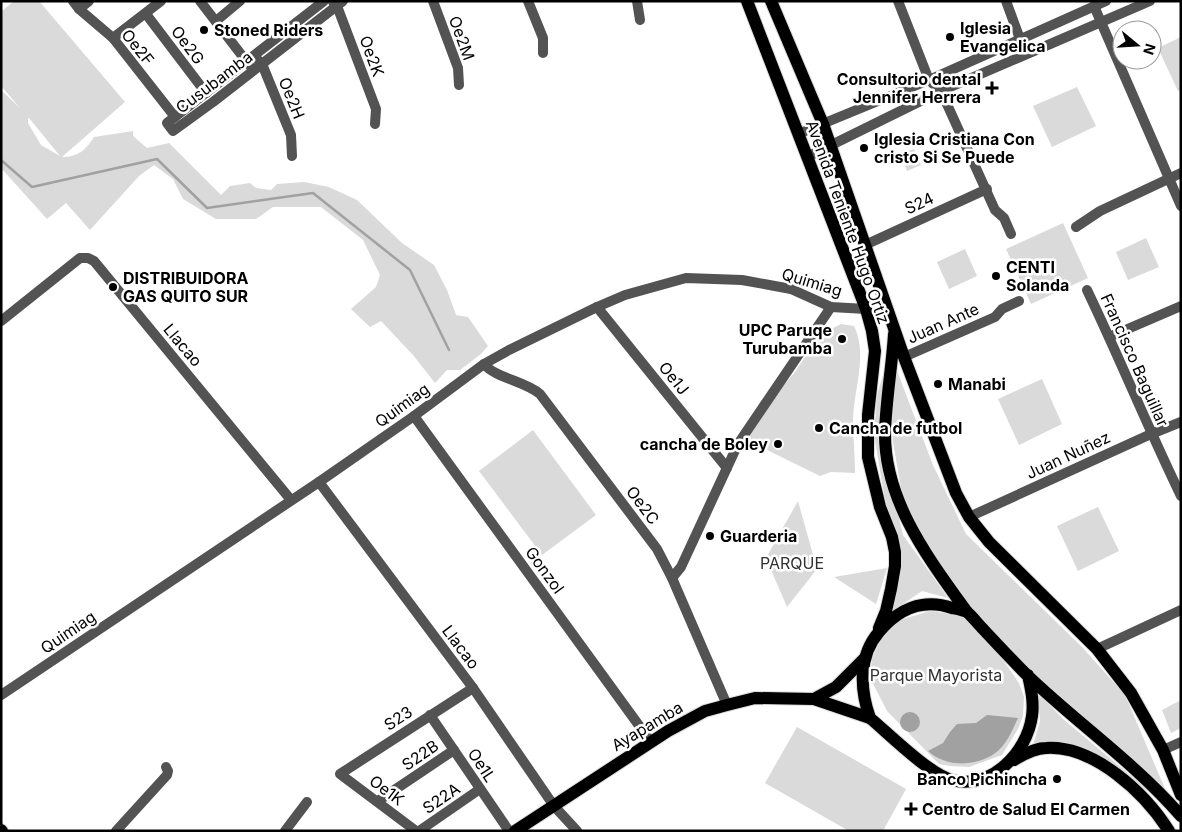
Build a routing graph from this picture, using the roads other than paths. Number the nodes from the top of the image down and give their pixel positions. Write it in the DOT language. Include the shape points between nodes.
graph roads {
  1 [pos="90,1"];
  2 [pos="161,1"];
  3 [pos="200,1"];
  4 [pos="240,1"];
  5 [pos="324,1"];
  6 [pos="433,1"];
  7 [pos="528,1"];
  8 [pos="636,1"];
  9 [pos="747,1"];
  10 [pos="771,1"];
  11 [pos="898,1"];
  12 [pos="1006,1"];
  13 [pos="1106,1"];
  14 [pos="1150,1"];
  15 [pos="337,3"];
  16 [pos="76,5"];
  17 [pos="1094,6"];
  18 [pos="146,14"];
  19 [pos="640,20"];
  20 [pos="216,21"];
  21 [pos="1102,23"];
  22 [pos="113,38"];
  23 [pos="1020,39"];
  24 [pos="543,53"];
  25 [pos="254,63"];
  26 [pos="929,80"];
  27 [pos="458,85"];
  28 [pos="941,91"];
  29 [pos="206,93"];
  30 [pos="175,117"];
  31 [pos="375,124"];
  32 [pos="823,124"];
  33 [pos="798,134"];
  34 [pos="831,146"];
  35 [pos="292,156"];
  36 [pos="807,157"];
  37 [pos="1181,173"];
  38 [pos="1169,178"];
  39 [pos="986,189"];
  40 [pos="1181,206"];
  41 [pos="1076,227"];
  42 [pos="1011,234"];
  43 [pos="865,245"];
  44 [pos="1087,290"];
  45 [pos="1019,301"];
  46 [pos="597,306"];
  47 [pos="1181,306"];
  48 [pos="831,307"];
  49 [pos="866,309"];
  50 [pos="1,321"];
  51 [pos="895,326"];
  52 [pos="1110,337"];
  53 [pos="904,357"];
  54 [pos="484,364"];
  55 [pos="414,416"];
  56 [pos="1181,422"];
  57 [pos="1151,434"];
  58 [pos="727,468"];
  59 [pos="319,482"];
  60 [pos="1181,496"];
  61 [pos="290,500"];
  62 [pos="969,517"];
  63 [pos="672,578"];
  64 [pos="1181,610"];
  65 [pos="967,612"];
  66 [pos="876,635"];
  67 [pos="1097,650"];
  68 [pos="865,658"];
  69 [pos="1028,675"];
  70 [pos="473,688"];
  71 [pos="1,695"];
  72 [pos="814,699"];
  73 [pos="727,704"];
  74 [pos="430,715"];
  75 [pos="870,718"];
  76 [pos="651,742"];
  77 [pos="1181,742"];
  78 [pos="454,750"];
  79 [pos="1163,750"];
  80 [pos="1008,764"];
  81 [pos="166,767"];
  82 [pos="340,774"];
  83 [pos="480,789"];
  84 [pos="1181,795"];
  85 [pos="378,801"];
  86 [pos="307,802"];
  87 [pos="554,806"];
  88 [pos="1181,816"];
  89 [pos="116,831"];
  90 [pos="285,831"];
  91 [pos="416,831"];
  92 [pos="420,831"];
  93 [pos="509,831"];
  94 [pos="515,831"];
  95 [pos="577,831"];
  96 [pos="1169,831"];
  1 -- 16 [label="street"];
  2 -- 18 [label="street"];
  3 -- 20 [label="street, Oe2H"];
  4 -- 20 [label="street"];
  5 -- 25 [label="street, Cusubamba"];
  6 -- 27 [label="street, Oe2M" via="458,68"];
  7 -- 24 [label="street" via="542,38"];
  8 -- 19 [label="street"];
  9 -- 33 [label="main road, Avenida Teniente Hugo Ortiz"];
  10 -- 32 [label="main road, Avenida Teniente Hugo Ortiz"];
  11 -- 26 [label="street"];
  12 -- 23 [label="street"];
  13 -- 17 [label="street"];
  14 -- 21 [label="street"];
  15 -- 25 [label="street, Cusubamba"];
  15 -- 31 [label="street, Oe2K" via="376,109"];
  16 -- 22 [label="street, Oe2F"];
  17 -- 21 [label="street"];
  17 -- 23 [label="street"];
  18 -- 22 [label="street"];
  18 -- 29 [label="street, Oe2G"];
  20 -- 25 [label="street, Oe2H"];
  21 -- 28 [label="street"];
  21 -- 38 [label="street"];
  22 -- 30 [label="street, Oe2F"];
  23 -- 26 [label="street"];
  25 -- 29 [label="street, Cusubamba"];
  25 -- 30 [label="street, Cusubamba" via="173,131 167,123"];
  25 -- 35 [label="street, Oe2H" via="291,135"];
  26 -- 28 [label="street"];
  26 -- 32 [label="street"];
  28 -- 34 [label="street"];
  28 -- 39 [label="street"];
  29 -- 30 [label="street, Cusubamba"];
  32 -- 33 [label="street"];
  32 -- 34 [label="main road, Avenida Teniente Hugo Ortiz"];
  33 -- 36 [label="main road, Avenida Teniente Hugo Ortiz"];
  34 -- 36 [label="street"];
  34 -- 43 [label="main road, Avenida Teniente Hugo Ortiz"];
  36 -- 49 [label="main road, Avenida Teniente Hugo Ortiz"];
  37 -- 38 [label="street"];
  38 -- 40 [label="street"];
  38 -- 41 [label="street" via="1100,211"];
  39 -- 42 [label="street"];
  39 -- 43 [label="street, S24"];
  43 -- 51 [label="main road, Avenida Teniente Hugo Ortiz"];
  44 -- 52 [label="street, Francisco Baguillar"];
  45 -- 53 [label="street, Juan Ante" via="1002,309 996,317"];
  46 -- 48 [label="street, Quimiag" via="686,278 742,280 782,287"];
  46 -- 54 [label="street, Quimiag"];
  46 -- 58 [label="street, Oe1J"];
  47 -- 52 [label="street"];
  48 -- 49 [label="street, Quimiag"];
  48 -- 58 [label="street" via="753,420"];
  49 -- 66 [label="main road, Avenida Teniente Hugo Ortiz" via="875,351 868,415 868,457 880,507 892,537 896,566 886,611"];
  50 -- 61 [label="street, Llacao" via="80,258 94,261"];
  51 -- 53 [label="main road, Avenida Teniente Hugo Ortiz"];
  51 -- 65 [label="main road, Avenida Teniente Hugo Ortiz" via="885,432 890,474 904,516 933,565"];
  52 -- 57 [label="street, Francisco Baguillar"];
  53 -- 62 [label="main road, Avenida Teniente Hugo Ortiz" via="956,493"];
  54 -- 55 [label="street, Quimiag"];
  54 -- 63 [label="street, Oe2C" via="491,371 527,385 540,394 657,549"];
  55 -- 59 [label="street, Quimiag"];
  55 -- 76 [label="street, Gonzol"];
  56 -- 57 [label="street, Juan Nuñez"];
  57 -- 60 [label="street, Francisco Baguillar"];
  57 -- 62 [label="street, Juan Nuñez"];
  58 -- 63 [label="street" via="681,567"];
  59 -- 61 [label="street, Quimiag"];
  59 -- 70 [label="street, Llacao"];
  61 -- 71 [label="street, Quimiag"];
  62 -- 67 [label="main road, Avenida Teniente Hugo Ortiz" via="989,542"];
  63 -- 73 [label="street, Oe2C"];
  64 -- 67 [label="street"];
  65 -- 66 [label="main road" via="938,604 912,606 897,614"];
  65 -- 69 [label="main road"];
  66 -- 68 [label="main road"];
  67 -- 79 [label="main road, Avenida Teniente Hugo Ortiz" via="1132,693"];
  68 -- 72 [label="main road" via="831,691"];
  68 -- 75 [label="main road" via="862,677"];
  69 -- 80 [label="main road" via="1033,699 1032,717 1023,746"];
  69 -- 88 [label="main road" via="1158,790"];
  70 -- 74 [label="street, S23"];
  70 -- 87 [label="street, Llacao"];
  72 -- 73 [label="main road, Ayapamba" via="755,698"];
  72 -- 75 [label="main road, Ayapamba"];
  73 -- 76 [label="main road, Ayapamba" via="694,716"];
  74 -- 78 [label="street, Oe1L"];
  74 -- 82 [label="street, S23"];
  75 -- 80 [label="main road" via="937,774 951,780 964,782 987,778"];
  76 -- 87 [label="main road, Ayapamba"];
  77 -- 79 [label="street"];
  78 -- 83 [label="street, Oe1L"];
  78 -- 85 [label="street, S22B"];
  79 -- 84 [label="main road, Avenida Teniente Hugo Ortiz"];
  80 -- 96 [label="main road" via="1046,748 1086,756 1130,785"];
  81 -- 89 [label="street" via="167,775"];
  82 -- 85 [label="street, Oe1K"];
  83 -- 92 [label="street, S22A"];
  83 -- 93 [label="street, Oe1L"];
  85 -- 91 [label="street, Oe1K"];
  86 -- 90 [label="street"];
  87 -- 94 [label="main road, Ayapamba"];
  87 -- 95 [label="street, Llacao"];
}
